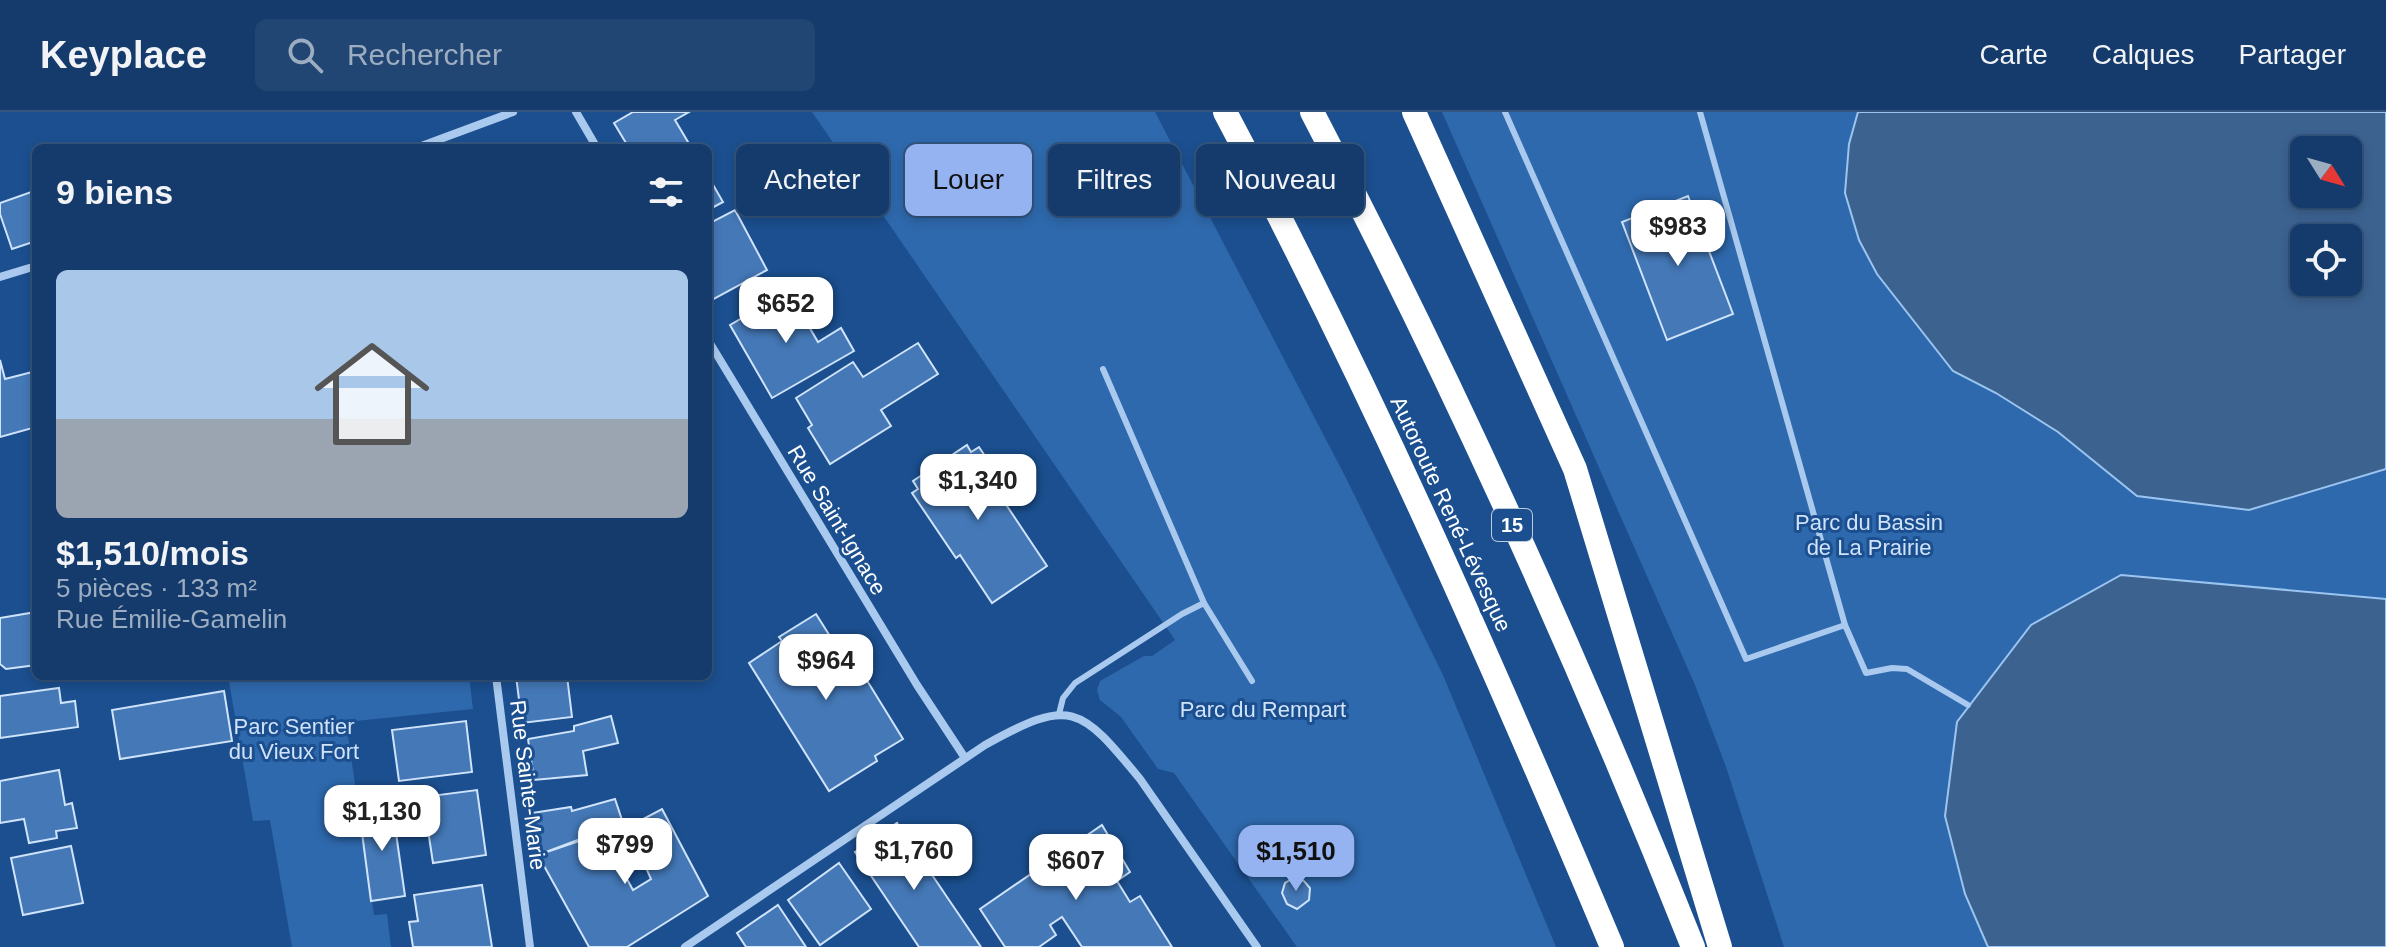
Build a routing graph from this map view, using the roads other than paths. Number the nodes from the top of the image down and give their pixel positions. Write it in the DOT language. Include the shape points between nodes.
graph roads {
  1 [pos="513,112"];
  2 [pos="576,112"];
  3 [pos="1225,112"];
  4 [pos="1312,112"];
  5 [pos="1414,112"];
  6 [pos="1505,112"];
  7 [pos="1700,112"];
  8 [pos="428,144"];
  9 [pos="595,144"];
  10 [pos="32,267"];
  11 [pos="0,277"];
  12 [pos="712,347"];
  13 [pos="1103,369"];
  14 [pos="1204,603"];
  15 [pos="1845,625"];
  16 [pos="497,680"];
  17 [pos="1252,681"];
  18 [pos="1968,705"];
  19 [pos="1059,714"];
  20 [pos="965,758"];
  21 [pos="691,945"];
  22 [pos="530,947"];
  23 [pos="1257,947"];
  24 [pos="1612,947"];
  25 [pos="1693,947"];
  26 [pos="1720,947"];
  1 -- 8 [label="street"];
  2 -- 9 [label="street"];
  3 -- 24 [label="highway, Autoroute René-Lévesque" via="1428,523"];
  4 -- 25 [label="highway, 15" via="1533,569"];
  5 -- 26 [label="highway" via="1575,469"];
  6 -- 15 [label="lane" via="1746,659"];
  7 -- 15 [label="lane"];
  10 -- 11 [label="street"];
  12 -- 20 [label="street, Rue Saint-Ignace"];
  13 -- 14 [label="lane"];
  14 -- 17 [label="lane"];
  14 -- 19 [label="lane" via="1075,683"];
  15 -- 18 [label="lane" via="1866,673 1907,669"];
  16 -- 22 [label="street, Rue Sainte-Marie"];
  19 -- 20 [label="street" via="1010,731"];
  19 -- 23 [label="street" via="1088,722 1140,779"];
  20 -- 21 [label="street"];
}
